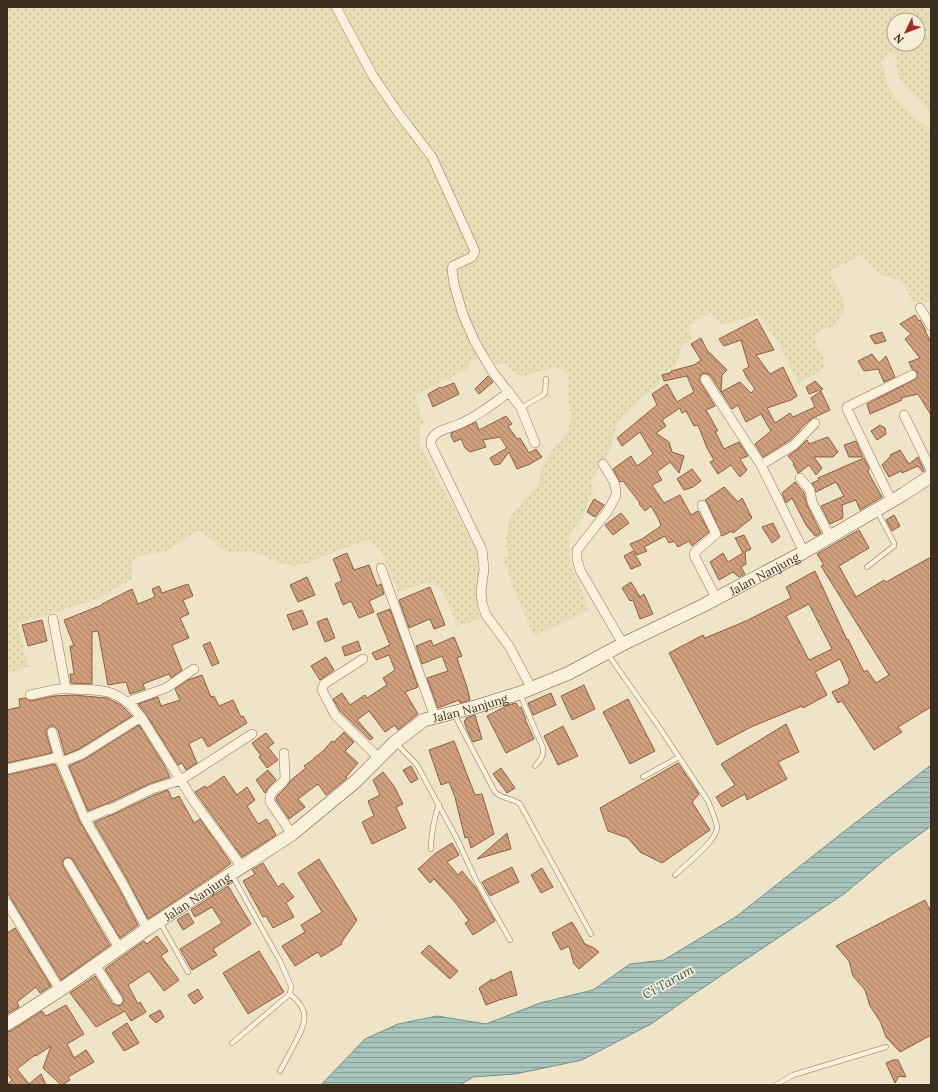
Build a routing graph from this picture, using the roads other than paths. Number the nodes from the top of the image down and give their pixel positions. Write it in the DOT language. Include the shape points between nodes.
graph roads {
  1 [pos="336,7"];
  2 [pos="920,308"];
  3 [pos="931,326"];
  4 [pos="912,375"];
  5 [pos="546,379"];
  6 [pos="705,379"];
  7 [pos="509,392"];
  8 [pos="521,408"];
  9 [pos="904,415"];
  10 [pos="814,423"];
  11 [pos="535,443"];
  12 [pos="603,464"];
  13 [pos="761,465"];
  14 [pos="931,470"];
  15 [pos="931,476"];
  16 [pos="800,478"];
  17 [pos="891,500"];
  18 [pos="702,505"];
  19 [pos="876,510"];
  20 [pos="830,536"];
  21 [pos="804,552"];
  22 [pos="867,567"];
  23 [pos="381,568"];
  24 [pos="716,598"];
  25 [pos="53,620"];
  26 [pos="623,644"];
  27 [pos="607,653"];
  28 [pos="363,659"];
  29 [pos="194,669"];
  30 [pos="66,689"];
  31 [pos="526,691"];
  32 [pos="30,695"];
  33 [pos="127,702"];
  34 [pos="453,713"];
  35 [pos="141,717"];
  36 [pos="436,717"];
  37 [pos="52,732"];
  38 [pos="252,734"];
  39 [pos="395,742"];
  40 [pos="284,753"];
  41 [pos="679,757"];
  42 [pos="379,758"];
  43 [pos="61,759"];
  44 [pos="535,766"];
  45 [pos="7,769"];
  46 [pos="643,777"];
  47 [pos="181,780"];
  48 [pos="439,804"];
  49 [pos="85,819"];
  50 [pos="292,834"];
  51 [pos="431,849"];
  52 [pos="68,862"];
  53 [pos="237,870"];
  54 [pos="675,875"];
  55 [pos="7,903"];
  56 [pos="159,921"];
  57 [pos="147,929"];
  58 [pos="591,934"];
  59 [pos="510,940"];
  60 [pos="120,949"];
  61 [pos="95,966"];
  62 [pos="188,972"];
  63 [pos="60,990"];
  64 [pos="290,994"];
  65 [pos="118,1000"];
  66 [pos="7,1024"];
  67 [pos="232,1043"];
  68 [pos="886,1047"];
  69 [pos="280,1071"];
  70 [pos="776,1085"];
  1 -- 7 [label="street" via="373,76 432,157 475,251 472,257 453,266 454,284 463,315 475,342 492,371"];
  2 -- 3 [label="street"];
  4 -- 17 [label="street" via="847,407"];
  5 -- 8 [label="lane" via="545,393"];
  6 -- 13 [label="street"];
  7 -- 8 [label="street"];
  7 -- 31 [label="street" via="474,417 437,432 431,440 431,445 482,550 484,569 481,591 486,615 509,646"];
  8 -- 11 [label="street"];
  9 -- 14 [label="street"];
  10 -- 13 [label="street" via="794,445"];
  12 -- 26 [label="street" via="614,482 616,496 607,512 577,550 577,559 580,570"];
  13 -- 21 [label="street"];
  15 -- 17 [label="main road, Jalan Nanjung"];
  16 -- 20 [label="street" via="810,490 812,502"];
  17 -- 19 [label="main road, Jalan Nanjung"];
  18 -- 24 [label="street" via="716,534 694,553"];
  19 -- 20 [label="main road, Jalan Nanjung"];
  19 -- 22 [label="lane" via="894,546"];
  20 -- 21 [label="main road, Jalan Nanjung"];
  21 -- 24 [label="main road, Jalan Nanjung"];
  23 -- 36 [label="street"];
  24 -- 26 [label="main road, Jalan Nanjung"];
  25 -- 30 [label="street"];
  26 -- 27 [label="main road, Jalan Nanjung"];
  27 -- 31 [label="main road, Jalan Nanjung"];
  27 -- 41 [label="lane"];
  28 -- 42 [label="street" via="324,684 322,690 335,715"];
  29 -- 33 [label="street" via="166,688"];
  30 -- 32 [label="street"];
  30 -- 33 [label="street" via="96,689 110,692"];
  31 -- 34 [label="main road, Jalan Nanjung"];
  31 -- 44 [label="lane" via="544,754"];
  33 -- 35 [label="street"];
  34 -- 36 [label="main road, Jalan Nanjung"];
  34 -- 58 [label="lane" via="495,792 500,797 520,804"];
  35 -- 43 [label="street" via="82,754"];
  35 -- 47 [label="street"];
  36 -- 39 [label="main road, Jalan Nanjung" via="424,720"];
  37 -- 43 [label="street"];
  38 -- 47 [label="street"];
  39 -- 42 [label="main road, Jalan Nanjung"];
  39 -- 48 [label="lane" via="417,765"];
  40 -- 50 [label="street" via="285,779 273,790 269,798"];
  41 -- 46 [label="lane"];
  41 -- 54 [label="lane" via="708,801 717,828 712,840"];
  42 -- 50 [label="main road, Jalan Nanjung" via="356,781"];
  43 -- 45 [label="street"];
  43 -- 49 [label="street"];
  47 -- 49 [label="street" via="152,789"];
  47 -- 53 [label="street"];
  48 -- 51 [label="lane" via="434,818"];
  48 -- 59 [label="lane" via="476,880"];
  49 -- 57 [label="street" via="124,884"];
  50 -- 53 [label="main road, Jalan Nanjung"];
  52 -- 60 [label="street"];
  53 -- 56 [label="main road, Jalan Nanjung"];
  53 -- 64 [label="lane" via="291,986"];
  55 -- 63 [label="street"];
  56 -- 57 [label="main road, Jalan Nanjung"];
  56 -- 62 [label="lane"];
  57 -- 60 [label="main road, Jalan Nanjung"];
  60 -- 61 [label="main road, Jalan Nanjung"];
  61 -- 63 [label="main road, Jalan Nanjung"];
  61 -- 65 [label="street"];
  63 -- 66 [label="main road, Jalan Nanjung"];
  64 -- 67 [label="lane"];
  64 -- 69 [label="lane" via="304,1013 304,1026"];
  68 -- 70 [label="lane" via="793,1075"];
}
